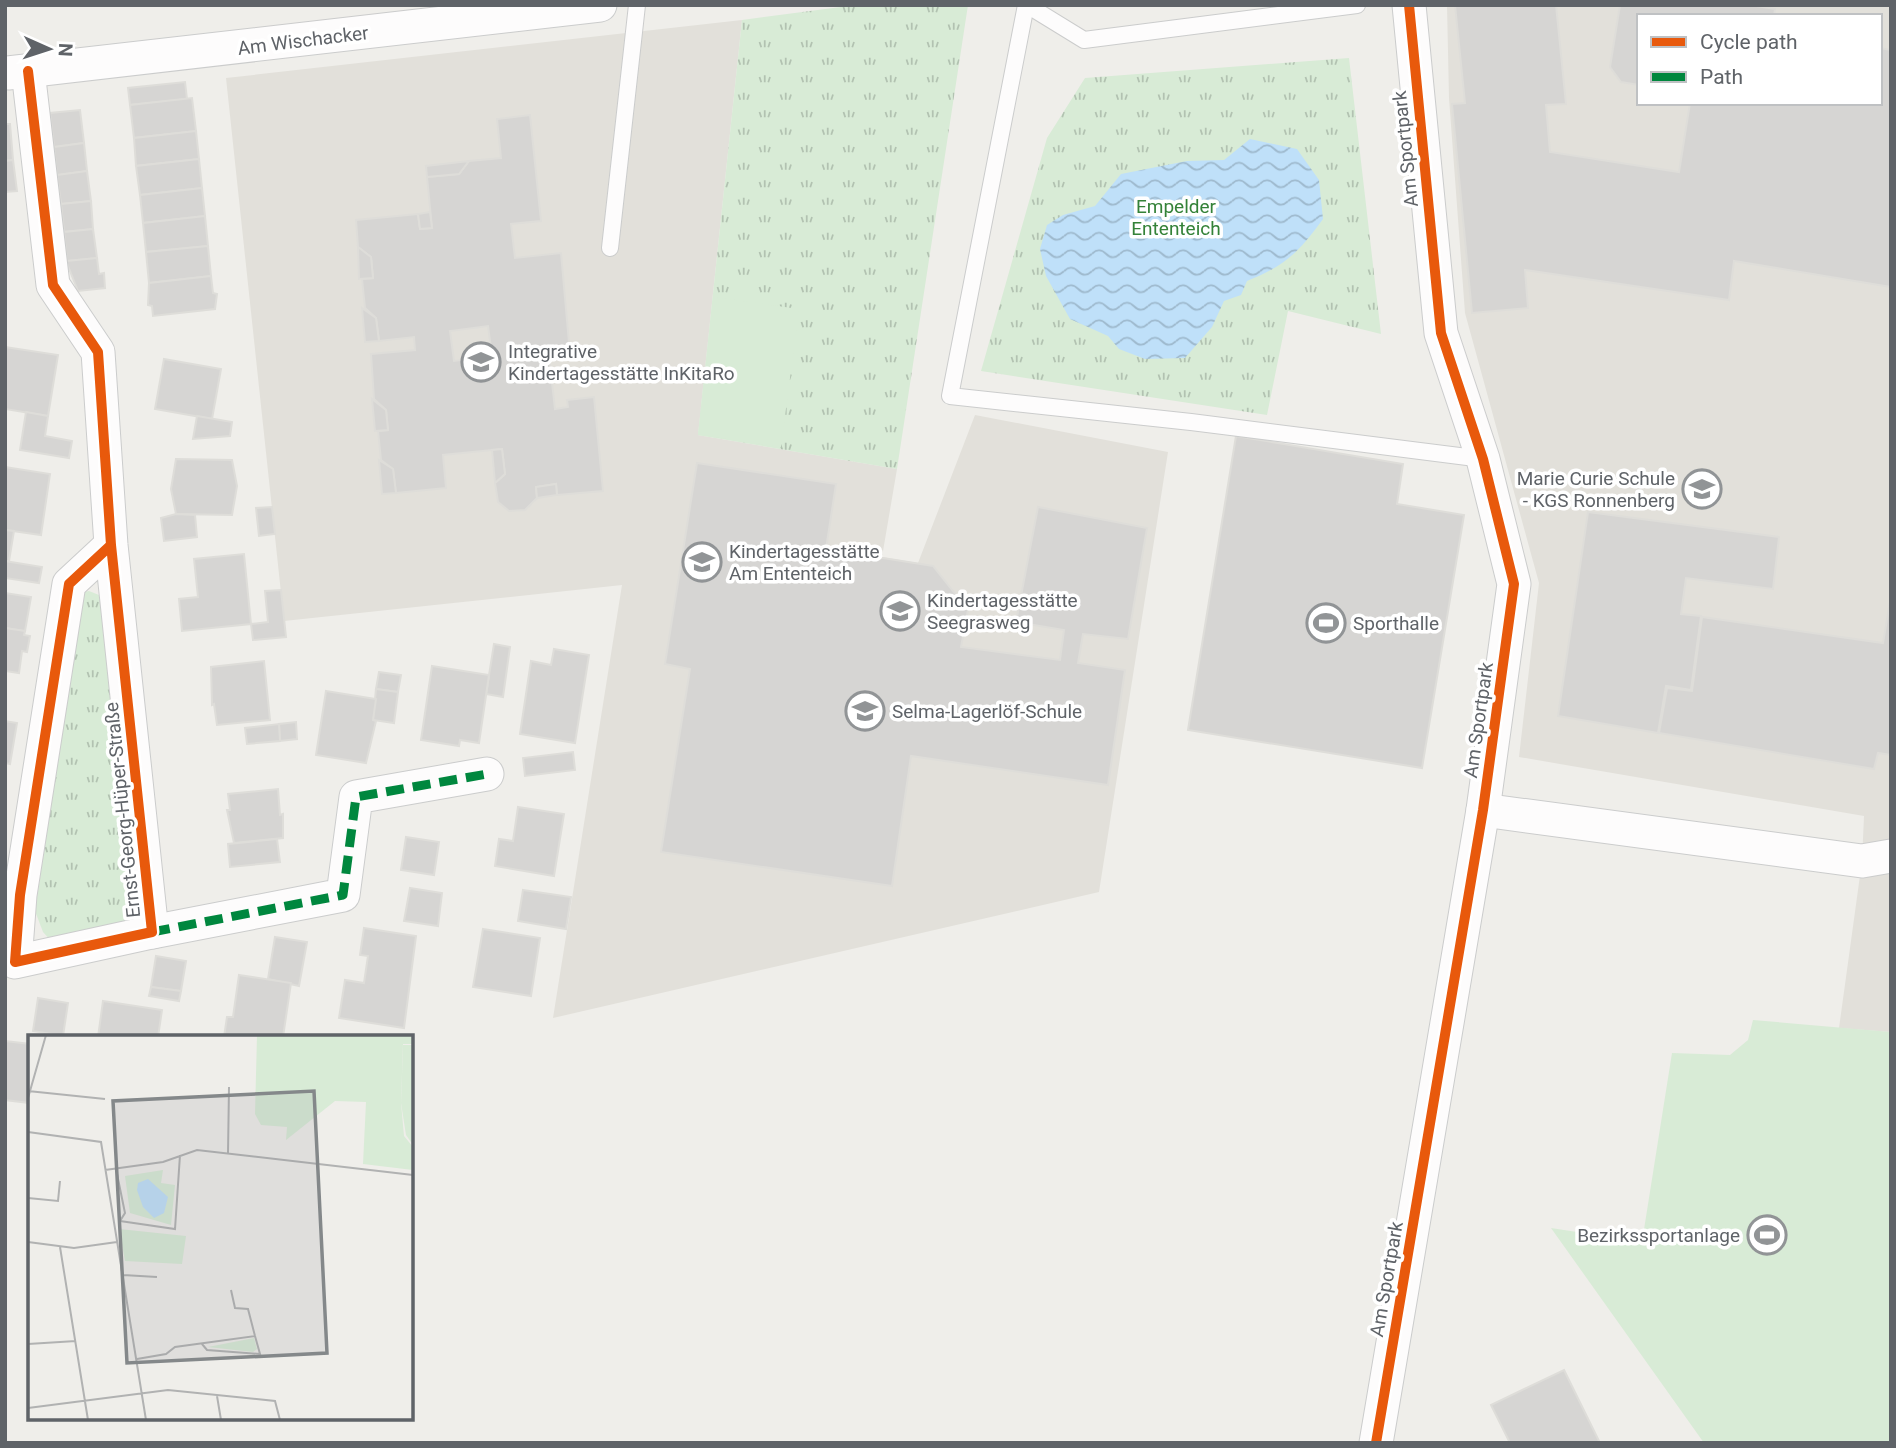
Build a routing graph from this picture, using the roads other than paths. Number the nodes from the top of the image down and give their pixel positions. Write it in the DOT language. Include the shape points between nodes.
graph roads {
  1 [pos="600,5"];
  2 [pos="638,5"];
  3 [pos="1027,5"];
  4 [pos="1357,5"];
  5 [pos="1409,5"];
  6 [pos="17,72"];
  7 [pos="610,248"];
  8 [pos="1483,459"];
  9 [pos="111,545"];
  10 [pos="487,774"];
  11 [pos="1483,810"];
  12 [pos="1891,856"];
  13 [pos="152,932"];
  14 [pos="10,963"];
  15 [pos="1376,1443"];
  1 -- 6 [label="street, Am Wischacker"];
  2 -- 7 [label="lane"];
  3 -- 4 [label="lane" via="1084,40"];
  3 -- 8 [label="lane" via="950,396"];
  5 -- 8 [label="street, Am Sportpark" via="1441,333"];
  6 -- 9 [label="street, Ernst-Georg-Hüper-Straße" via="53,285 97,352"];
  8 -- 11 [label="street, Am Sportpark" via="1514,584"];
  9 -- 13 [label="street, Ernst-Georg-Hüper-Straße"];
  9 -- 14 [label="street, Ernst-Georg-Hüper-Straße" via="69,584"];
  10 -- 13 [label="street, Ernst-Georg-Hüper-Straße" via="356,797 343,895"];
  11 -- 12 [label="street" via="1862,861"];
  11 -- 15 [label="street, Am Sportpark"];
  13 -- 14 [label="street, Ernst-Georg-Hüper-Straße"];
}
